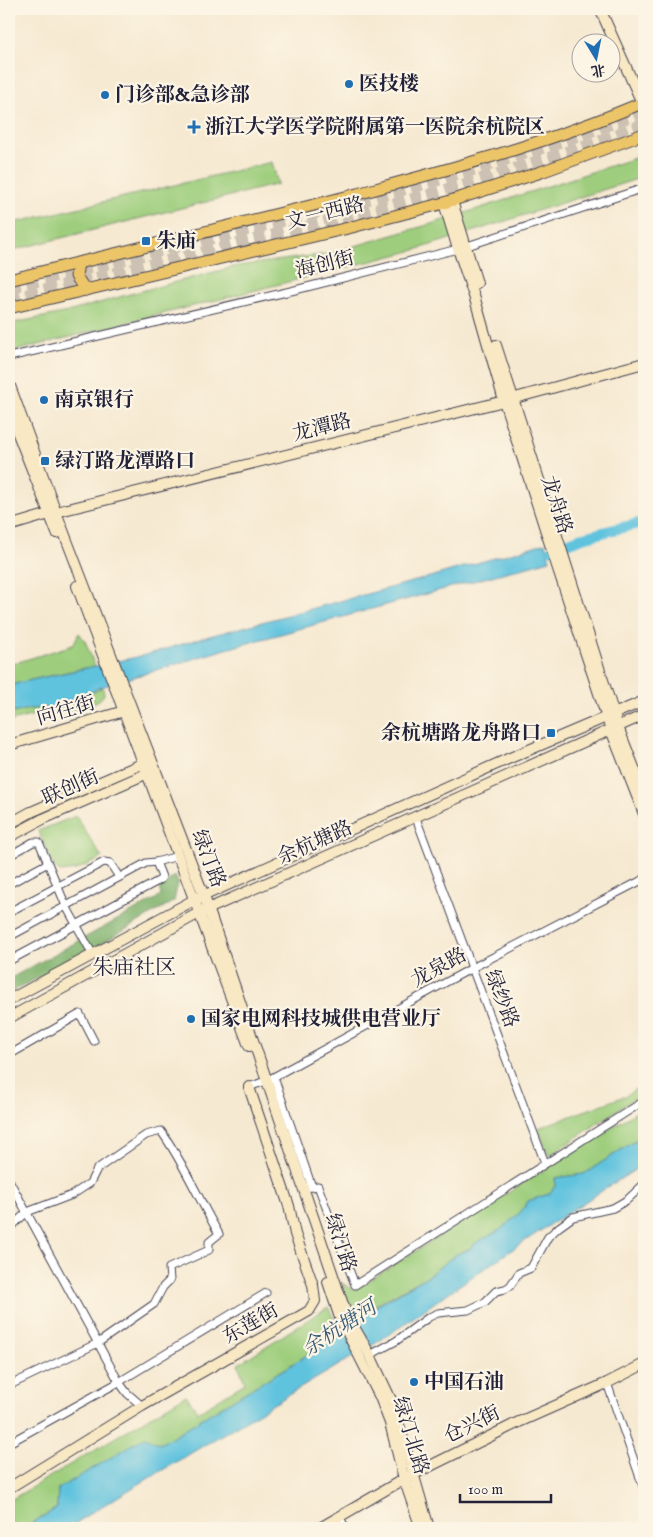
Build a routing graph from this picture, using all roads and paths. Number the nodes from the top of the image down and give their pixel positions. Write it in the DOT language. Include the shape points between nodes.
graph roads {
  1 [pos="600,9"];
  2 [pos="643,103"];
  3 [pos="644,134"];
  4 [pos="644,190"];
  5 [pos="448,202"];
  6 [pos="462,248"];
  7 [pos="78,263"];
  8 [pos="9,280"];
  9 [pos="85,290"];
  10 [pos="9,308"];
  11 [pos="9,356"];
  12 [pos="644,363"];
  13 [pos="9,383"];
  14 [pos="508,400"];
  15 [pos="9,411"];
  16 [pos="52,513"];
  17 [pos="9,526"];
  18 [pos="644,701"];
  19 [pos="127,708"];
  20 [pos="644,715"];
  21 [pos="611,716"];
  22 [pos="615,729"];
  23 [pos="9,738"];
  24 [pos="9,745"];
  25 [pos="144,763"];
  26 [pos="148,773"];
  27 [pos="644,793"];
  28 [pos="644,814"];
  29 [pos="416,818"];
  30 [pos="9,824"];
  31 [pos="9,837"];
  32 [pos="9,856"];
  33 [pos="178,856"];
  34 [pos="156,862"];
  35 [pos="48,863"];
  36 [pos="119,877"];
  37 [pos="644,879"];
  38 [pos="9,884"];
  39 [pos="58,886"];
  40 [pos="199,898"];
  41 [pos="66,906"];
  42 [pos="204,911"];
  43 [pos="9,912"];
  44 [pos="77,925"];
  45 [pos="9,937"];
  46 [pos="93,955"];
  47 [pos="9,961"];
  48 [pos="472,968"];
  49 [pos="10,1000"];
  50 [pos="11,1015"];
  51 [pos="94,1041"];
  52 [pos="9,1055"];
  53 [pos="268,1080"];
  54 [pos="249,1087"];
  55 [pos="644,1101"];
  56 [pos="545,1163"];
  57 [pos="9,1180"];
  58 [pos="644,1184"];
  59 [pos="308,1188"];
  60 [pos="27,1212"];
  61 [pos="9,1229"];
  62 [pos="266,1293"];
  63 [pos="343,1315"];
  64 [pos="98,1343"];
  65 [pos="366,1354"];
  66 [pos="644,1364"];
  67 [pos="119,1382"];
  68 [pos="607,1382"];
  69 [pos="9,1383"];
  70 [pos="142,1406"];
  71 [pos="9,1443"];
  72 [pos="408,1477"];
  73 [pos="9,1488"];
  74 [pos="644,1489"];
  75 [pos="339,1517"];
  76 [pos="320,1528"];
  77 [pos="346,1528"];
  78 [pos="421,1528"];
  79 [pos="429,1528"];
  1 -- 2 [label="street"];
  2 -- 7 [label="main road" via="574,130 440,172"];
  3 -- 5 [label="main road, 文一西路"];
  4 -- 6 [label="street, 海创街"];
  5 -- 6 [label="street, 龙舟路"];
  5 -- 9 [label="main road, 文一西路"];
  6 -- 11 [label="street, 海创街"];
  6 -- 14 [label="street, 龙舟路"];
  7 -- 8 [label="main road"];
  7 -- 9 [label="main road" via="76,276"];
  9 -- 10 [label="main road, 文一西路"];
  12 -- 14 [label="street, 龙潭路"];
  13 -- 16 [label="street, 绿汀路"];
  14 -- 16 [label="street, 龙潭路"];
  14 -- 21 [label="street, 龙舟路"];
  15 -- 16 [label="street, 绿汀路"];
  16 -- 17 [label="street, 龙潭路"];
  16 -- 19 [label="street, 绿汀路"];
  18 -- 21 [label="street, 余杭塘路"];
  19 -- 23 [label="street, 向往街"];
  19 -- 24 [label="street, 向往街"];
  19 -- 25 [label="street, 绿汀路"];
  19 -- 40 [label="street, 绿汀路"];
  20 -- 22 [label="street, 余杭塘路"];
  21 -- 22 [label="street, 龙舟路"];
  21 -- 40 [label="street, 余杭塘路"];
  22 -- 27 [label="street, 龙舟路"];
  22 -- 28 [label="street, 龙舟路"];
  22 -- 29 [label="street, 余杭塘路"];
  25 -- 26 [label="street, 绿汀路"];
  25 -- 30 [label="street, 联创街"];
  26 -- 31 [label="street, 联创街"];
  26 -- 33 [label="street, 绿汀路"];
  29 -- 42 [label="street, 余杭塘路"];
  29 -- 48 [label="street, 绿纱路"];
  32 -- 35 [label="street" via="33,842 39,842"];
  33 -- 34 [label="street"];
  33 -- 40 [label="street, 绿汀路"];
  34 -- 36 [label="street" via="146,863"];
  34 -- 44 [label="street" via="162,877 160,880"];
  35 -- 38 [label="street"];
  35 -- 39 [label="street"];
  36 -- 39 [label="street" via="110,863 104,862"];
  36 -- 41 [label="street"];
  37 -- 48 [label="street, 龙泉路"];
  39 -- 41 [label="street"];
  39 -- 43 [label="street"];
  40 -- 42 [label="street, 绿汀路"];
  40 -- 46 [label="street, 余杭塘路"];
  41 -- 44 [label="street"];
  41 -- 45 [label="street"];
  42 -- 50 [label="street, 余杭塘路"];
  42 -- 53 [label="street, 绿汀路"];
  44 -- 46 [label="street"];
  44 -- 47 [label="street"];
  46 -- 49 [label="street, 余杭塘路"];
  48 -- 53 [label="street, 龙泉路"];
  48 -- 56 [label="street, 绿纱路"];
  51 -- 52 [label="street" via="80,1014"];
  53 -- 54 [label="street, 龙泉路"];
  53 -- 59 [label="street, 绿汀路"];
  53 -- 63 [label="street, 绿汀路"];
  54 -- 70 [label="street, 东莲街" via="289,1206 315,1301 309,1311"];
  55 -- 56 [label="street"];
  56 -- 59 [label="street" via="355,1285 318,1186"];
  57 -- 60 [label="street"];
  58 -- 65 [label="street" via="628,1200 613,1208 573,1217 548,1237 531,1268 519,1273 510,1286 496,1291 485,1302 468,1310 438,1313 396,1340"];
  59 -- 63 [label="street, 绿汀路"];
  60 -- 61 [label="street"];
  60 -- 64 [label="street"];
  60 -- 64 [label="street" via="72,1195 90,1183 97,1169 146,1135 162,1131 172,1145 219,1234 209,1242 209,1250 169,1268 170,1280 154,1304"];
  62 -- 67 [label="street"];
  63 -- 65 [label="street, 绿汀路"];
  64 -- 67 [label="street"];
  64 -- 69 [label="street"];
  65 -- 72 [label="street, 绿汀北路" via="393,1404"];
  66 -- 68 [label="street, 仓兴街"];
  67 -- 70 [label="street"];
  67 -- 71 [label="street"];
  68 -- 72 [label="street, 仓兴街"];
  68 -- 74 [label="street"];
  70 -- 73 [label="street, 东莲街"];
  72 -- 75 [label="street, 仓兴街"];
  72 -- 78 [label="street, 绿汀北路"];
  72 -- 79 [label="street, 绿汀北路"];
  75 -- 76 [label="street, 仓兴街"];
  75 -- 77 [label="street"];
}
